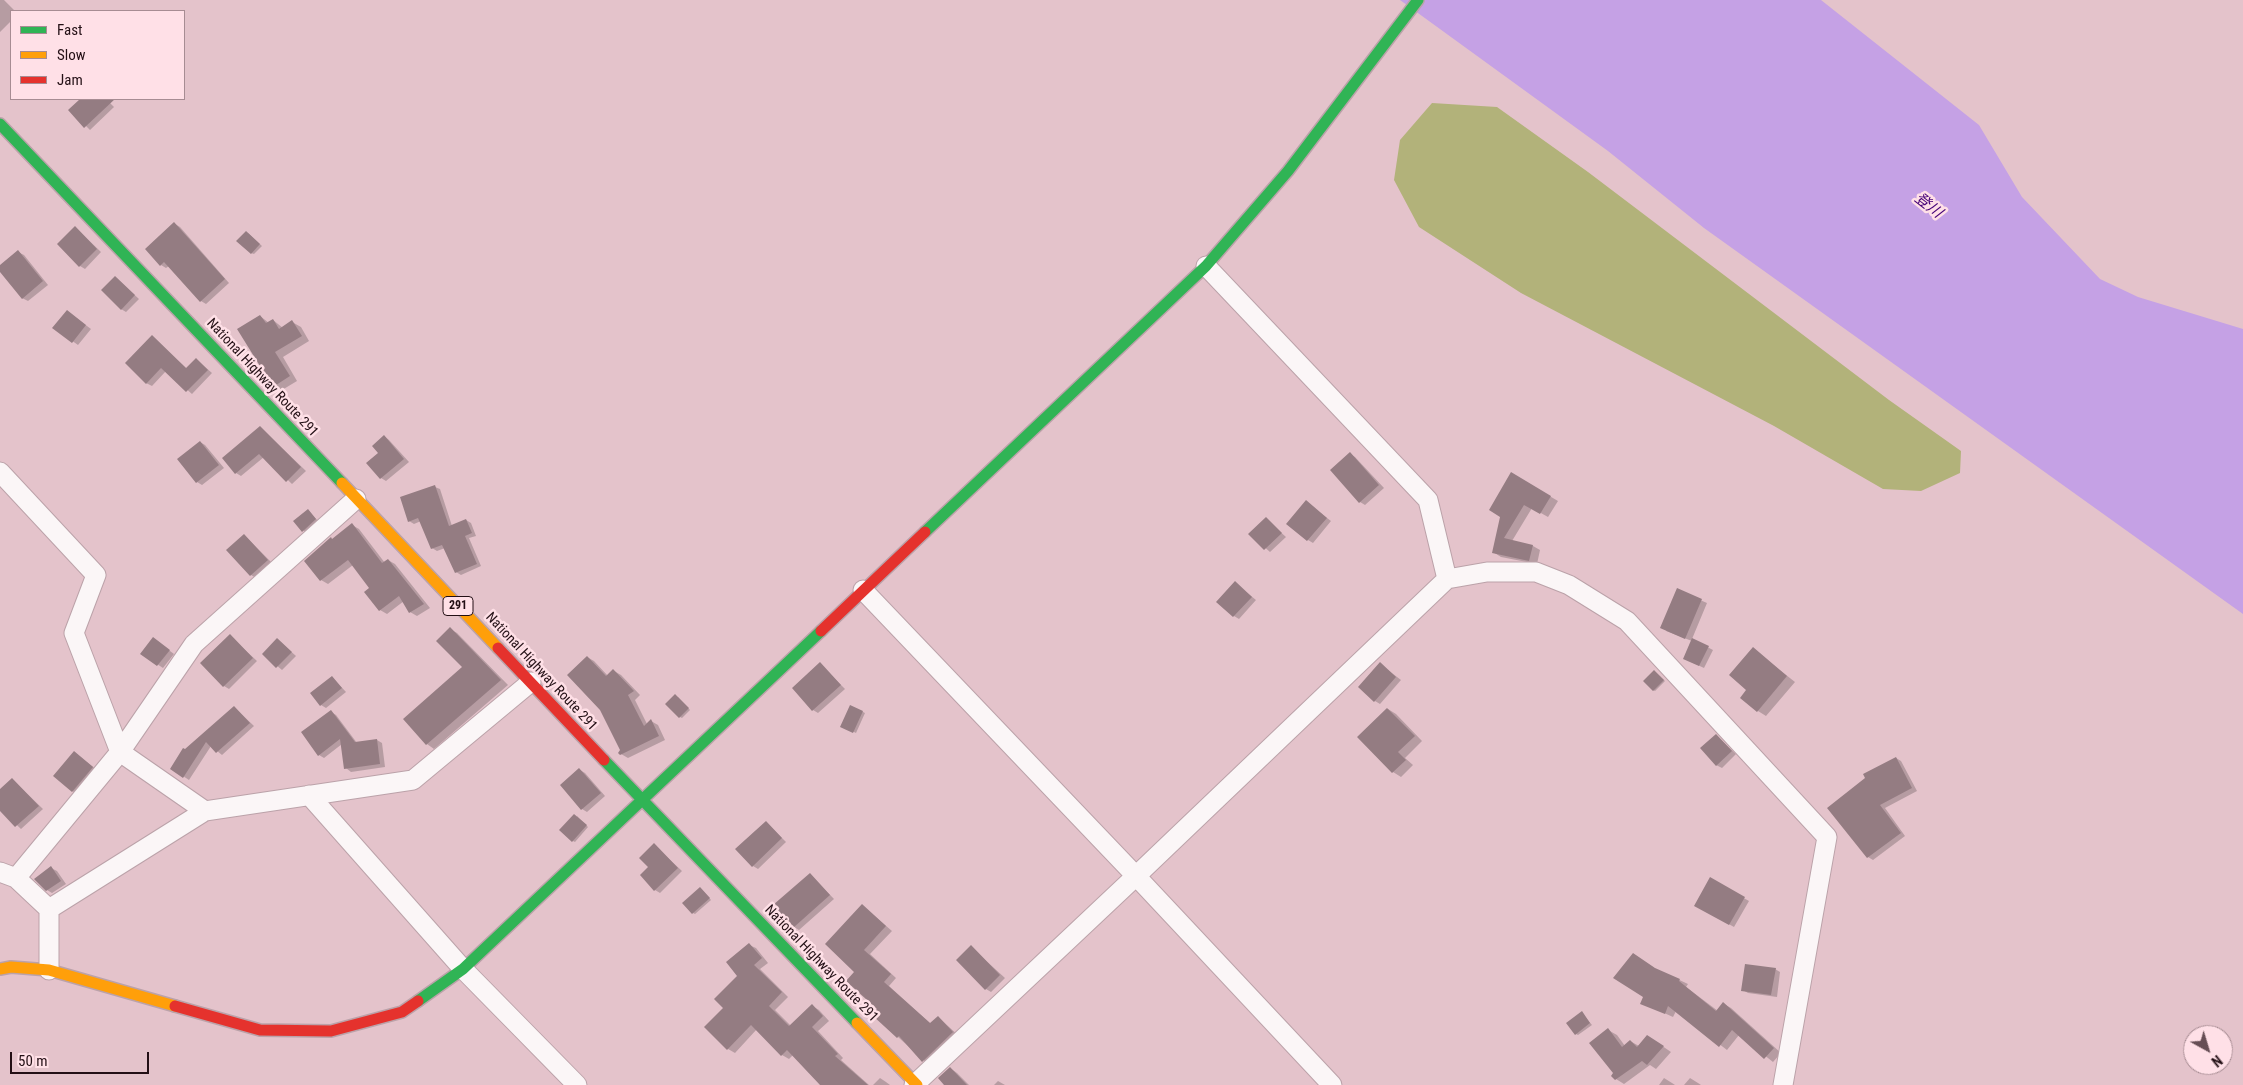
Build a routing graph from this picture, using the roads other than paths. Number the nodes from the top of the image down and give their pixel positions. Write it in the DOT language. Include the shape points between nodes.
graph roads {
  1 [pos="1418,0"];
  2 [pos="0,124"];
  3 [pos="1206,266"];
  4 [pos="0,472"];
  5 [pos="356,499"];
  6 [pos="1447,579"];
  7 [pos="862,590"];
  8 [pos="531,682"];
  9 [pos="120,752"];
  10 [pos="309,795"];
  11 [pos="641,801"];
  12 [pos="205,811"];
  13 [pos="8,875"];
  14 [pos="1136,876"];
  15 [pos="49,909"];
  16 [pos="0,969"];
  17 [pos="463,969"];
  18 [pos="49,970"];
  19 [pos="916,1084"];
  20 [pos="577,1085"];
  21 [pos="1332,1085"];
  22 [pos="1783,1085"];
  1 -- 3 [label="main road" via="1288,171"];
  2 -- 5 [label="main road, National Highway Route 291 / 291"];
  3 -- 6 [label="street" via="1428,500"];
  3 -- 7 [label="main road"];
  4 -- 9 [label="street" via="96,575 74,633"];
  5 -- 8 [label="main road, National Highway Route 291 / 291"];
  5 -- 9 [label="street" via="194,644"];
  6 -- 14 [label="street"];
  6 -- 22 [label="street" via="1487,572 1536,572 1569,584 1628,621 1827,837"];
  7 -- 11 [label="main road"];
  7 -- 14 [label="street"];
  8 -- 10 [label="street" via="413,780"];
  8 -- 11 [label="main road, National Highway Route 291 / 291"];
  9 -- 12 [label="street"];
  9 -- 13 [label="street"];
  10 -- 12 [label="street"];
  10 -- 17 [label="street"];
  11 -- 17 [label="main road"];
  11 -- 19 [label="main road, National Highway Route 291 / 291"];
  12 -- 15 [label="street"];
  13 -- 15 [label="street"];
  14 -- 19 [label="street"];
  14 -- 21 [label="street"];
  15 -- 18 [label="street"];
  16 -- 18 [label="main road"];
  17 -- 18 [label="main road" via="402,1012 331,1031 260,1030"];
  17 -- 20 [label="street"];
}
